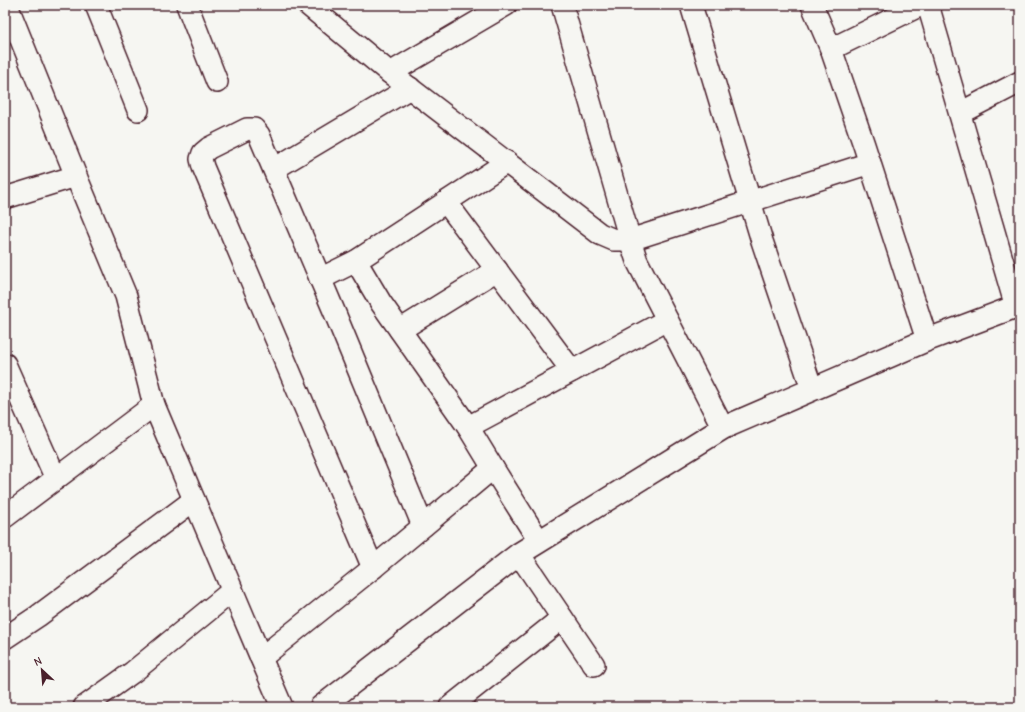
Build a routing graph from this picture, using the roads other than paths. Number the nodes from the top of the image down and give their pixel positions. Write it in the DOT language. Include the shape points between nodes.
graph roads {
  1 [pos="7,5"];
  2 [pos="96,5"];
  3 [pos="187,5"];
  4 [pos="308,5"];
  5 [pos="506,5"];
  6 [pos="562,5"];
  7 [pos="691,5"];
  8 [pos="812,5"];
  9 [pos="921,5"];
  10 [pos="928,5"];
  11 [pos="831,49"];
  12 [pos="390,73"];
  13 [pos="217,82"];
  14 [pos="1020,82"];
  15 [pos="410,88"];
  16 [pos="138,110"];
  17 [pos="960,114"];
  18 [pos="507,162"];
  19 [pos="870,163"];
  20 [pos="274,169"];
  21 [pos="76,176"];
  22 [pos="5,198"];
  23 [pos="750,201"];
  24 [pos="446,202"];
  25 [pos="630,240"];
  26 [pos="356,261"];
  27 [pos="497,270"];
  28 [pos="320,279"];
  29 [pos="1018,306"];
  30 [pos="667,320"];
  31 [pos="400,330"];
  32 [pos="927,340"];
  33 [pos="5,364"];
  34 [pos="572,371"];
  35 [pos="812,389"];
  36 [pos="154,405"];
  37 [pos="468,427"];
  38 [pos="723,428"];
  39 [pos="493,468"];
  40 [pos="56,479"];
  41 [pos="194,500"];
  42 [pos="5,517"];
  43 [pos="423,526"];
  44 [pos="539,541"];
  45 [pos="519,554"];
  46 [pos="373,568"];
  47 [pos="232,591"];
  48 [pos="562,618"];
  49 [pos="5,638"];
  50 [pos="260,658"];
  51 [pos="594,666"];
  52 [pos="84,707"];
  53 [pos="282,707"];
  54 [pos="322,707"];
  55 [pos="450,707"];
  1 -- 21 [label="street"];
  2 -- 16 [label="street"];
  3 -- 13 [label="street"];
  4 -- 12 [label="street"];
  5 -- 12 [label="street"];
  6 -- 25 [label="street"];
  7 -- 23 [label="street"];
  8 -- 11 [label="street"];
  9 -- 11 [label="street"];
  10 -- 17 [label="street"];
  11 -- 19 [label="street"];
  12 -- 15 [label="street"];
  14 -- 17 [label="street"];
  15 -- 18 [label="street"];
  15 -- 20 [label="street"];
  17 -- 29 [label="street"];
  18 -- 24 [label="street"];
  18 -- 25 [label="street" via="600,234 614,240"];
  19 -- 23 [label="street"];
  19 -- 32 [label="street"];
  20 -- 28 [label="street"];
  20 -- 46 [label="street" via="260,135 254,129 247,129 202,153 203,167"];
  21 -- 22 [label="street"];
  21 -- 36 [label="street" via="126,296"];
  23 -- 25 [label="street"];
  23 -- 35 [label="street"];
  24 -- 26 [label="street"];
  24 -- 27 [label="street"];
  25 -- 30 [label="street" via="637,261"];
  26 -- 28 [label="street"];
  26 -- 31 [label="street"];
  27 -- 31 [label="street"];
  27 -- 34 [label="street"];
  28 -- 43 [label="street"];
  29 -- 32 [label="street"];
  30 -- 34 [label="street"];
  30 -- 38 [label="street"];
  31 -- 37 [label="street"];
  32 -- 35 [label="street"];
  33 -- 40 [label="street"];
  34 -- 37 [label="street"];
  35 -- 38 [label="street"];
  36 -- 40 [label="street"];
  36 -- 41 [label="street"];
  37 -- 39 [label="street"];
  38 -- 44 [label="street"];
  39 -- 43 [label="street"];
  39 -- 44 [label="street"];
  40 -- 42 [label="street"];
  41 -- 47 [label="street"];
  41 -- 49 [label="street"];
  43 -- 46 [label="street"];
  44 -- 45 [label="street"];
  45 -- 48 [label="street"];
  45 -- 54 [label="street"];
  46 -- 50 [label="street"];
  47 -- 50 [label="street"];
  47 -- 52 [label="street" via="133,672"];
  48 -- 51 [label="street"];
  48 -- 55 [label="street"];
  50 -- 53 [label="street"];
}
